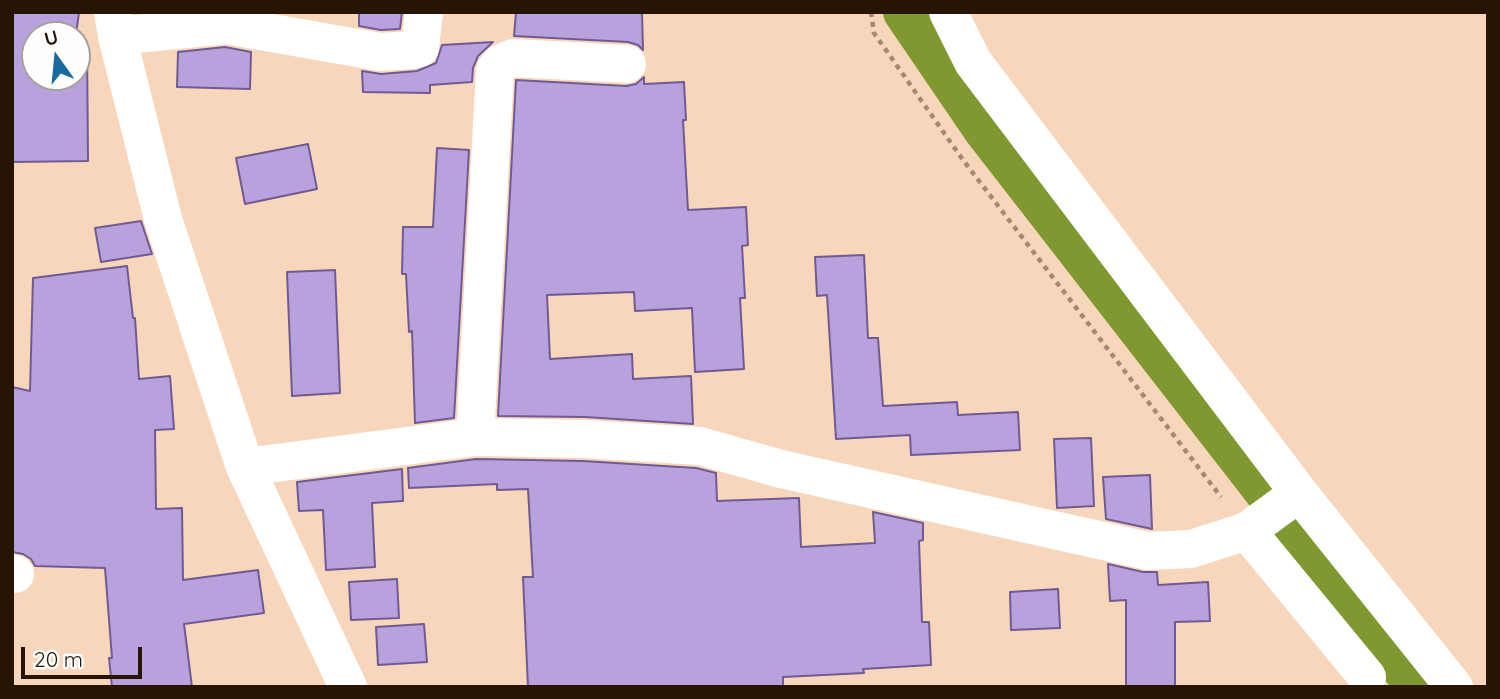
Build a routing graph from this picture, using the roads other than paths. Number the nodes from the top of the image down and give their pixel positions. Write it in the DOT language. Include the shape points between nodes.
graph roads {
  1 [pos="424,12"];
  2 [pos="948,12"];
  3 [pos="115,24"];
  4 [pos="627,64"];
  5 [pos="475,437"];
  6 [pos="245,467"];
  7 [pos="1294,497"];
  8 [pos="1250,528"];
  9 [pos="1367,677"];
  10 [pos="348,687"];
  11 [pos="1454,687"];
  1 -- 3 [label="street" via="420,48 412,51 380,52 226,25"];
  2 -- 7 [label="street" via="973,62"];
  3 -- 6 [label="street" via="163,219"];
  4 -- 5 [label="street" via="513,58 495,70"];
  5 -- 6 [label="street"];
  5 -- 8 [label="street" via="700,446 781,469 1148,551 1191,549"];
  6 -- 10 [label="street"];
  7 -- 8 [label="street"];
  7 -- 11 [label="street"];
  8 -- 9 [label="street"];
}
